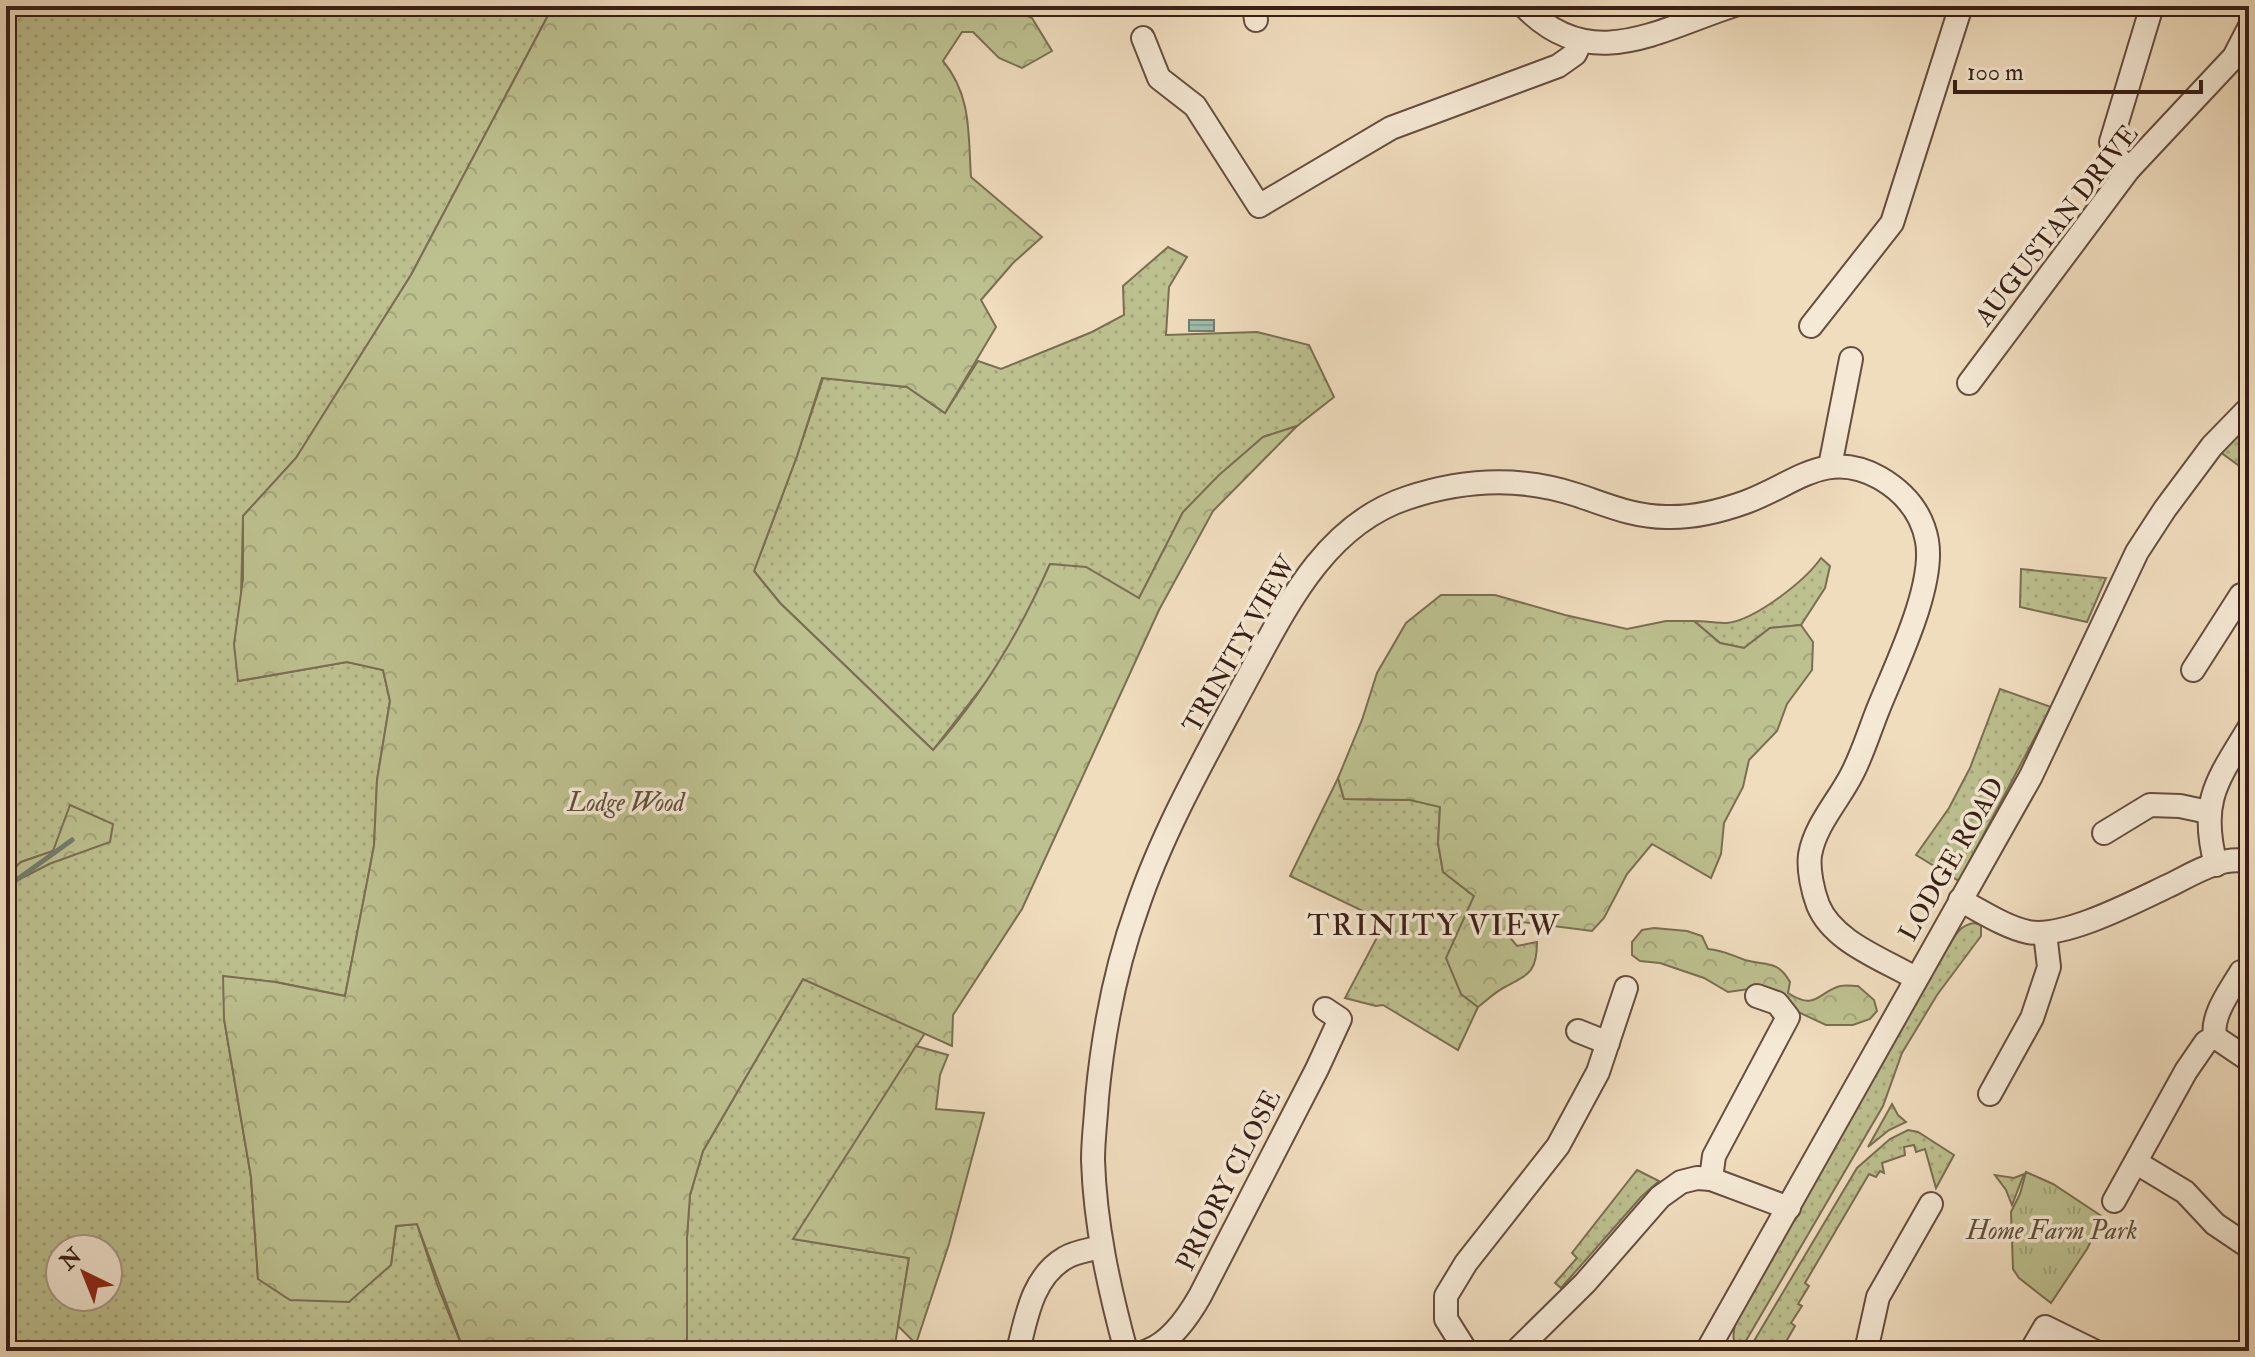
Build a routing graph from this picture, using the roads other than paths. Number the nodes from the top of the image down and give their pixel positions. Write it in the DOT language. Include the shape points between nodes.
graph roads {
  1 [pos="1524,6"];
  2 [pos="1731,6"];
  3 [pos="1961,6"];
  4 [pos="2152,6"];
  5 [pos="2249,28"];
  6 [pos="1143,38"];
  7 [pos="1581,41"];
  8 [pos="2129,169"];
  9 [pos="1811,326"];
  10 [pos="1851,359"];
  11 [pos="1969,383"];
  12 [pos="2249,408"];
  13 [pos="1830,466"];
  14 [pos="2246,592"];
  15 [pos="2193,670"];
  16 [pos="2249,728"];
  17 [pos="2208,812"];
  18 [pos="2104,833"];
  19 [pos="2249,862"];
  20 [pos="2216,865"];
  21 [pos="1960,900"];
  22 [pos="2045,933"];
  23 [pos="2241,972"];
  24 [pos="1915,978"];
  25 [pos="1626,988"];
  26 [pos="1757,996"];
  27 [pos="1336,1009"];
  28 [pos="1578,1031"];
  29 [pos="2215,1037"];
  30 [pos="1608,1043"];
  31 [pos="2249,1060"];
  32 [pos="1990,1094"];
  33 [pos="2137,1163"];
  34 [pos="1711,1179"];
  35 [pos="2114,1201"];
  36 [pos="1931,1204"];
  37 [pos="1789,1208"];
  38 [pos="1101,1247"];
  39 [pos="2249,1247"];
  40 [pos="1712,1349"];
  41 [pos="1018,1351"];
  42 [pos="1126,1351"];
  43 [pos="1147,1351"];
  44 [pos="1466,1351"];
  45 [pos="1516,1351"];
  46 [pos="1866,1351"];
  47 [pos="2031,1351"];
  48 [pos="2094,1351"];
  1 -- 7 [label="street" via="1540,21"];
  2 -- 7 [label="street" via="1629,41"];
  3 -- 9 [label="street" via="1892,223"];
  4 -- 8 [label="street" via="2111,142"];
  5 -- 8 [label="street, AUGUSTAN DRIVE" via="2234,57"];
  6 -- 7 [label="street" via="1159,78 1195,106 1259,206 1391,128 1558,66 1575,54"];
  8 -- 11 [label="street, AUGUSTAN DRIVE"];
  10 -- 13 [label="street"];
  12 -- 21 [label="street, LODGE ROAD" via="2212,446 2137,552 2031,776"];
  13 -- 24 [label="street" via="1852,466 1901,492 1927,539 1928,565 1919,604 1852,775 1819,828 1809,857 1812,883 1820,910 1840,935"];
  13 -- 38 [label="street, TRINITY VIEW" via="1750,501 1674,518 1642,516 1517,481 1463,483 1402,499 1362,521 1324,554 1281,616 1213,743 1137,905 1118,968 1100,1063 1093,1156"];
  14 -- 15 [label="street"];
  16 -- 17 [label="street" via="2214,786"];
  17 -- 18 [label="street" via="2150,805"];
  17 -- 20 [label="street"];
  19 -- 20 [label="street" via="2238,858"];
  20 -- 22 [label="street" via="2074,926"];
  21 -- 22 [label="street" via="2026,932"];
  21 -- 24 [label="street, LODGE ROAD"];
  22 -- 32 [label="street" via="2049,967 2032,1018"];
  23 -- 29 [label="street" via="2217,1016"];
  24 -- 37 [label="street, LODGE ROAD"];
  25 -- 30 [label="street"];
  26 -- 34 [label="street" via="1777,1003 1788,1017 1743,1078 1714,1156"];
  27 -- 43 [label="street, PRIORY CLOSE" via="1317,1069 1197,1301 1176,1330"];
  28 -- 30 [label="street"];
  29 -- 31 [label="street"];
  29 -- 33 [label="street" via="2193,1061"];
  30 -- 44 [label="street" via="1558,1146 1446,1296 1446,1319"];
  33 -- 35 [label="street"];
  33 -- 39 [label="street" via="2185,1192 2215,1224"];
  34 -- 37 [label="street"];
  34 -- 45 [label="street" via="1681,1182 1660,1197"];
  36 -- 46 [label="street" via="1878,1297"];
  37 -- 40 [label="street, LODGE ROAD"];
  38 -- 41 [label="street" via="1065,1258 1047,1275 1033,1295"];
  38 -- 42 [label="street, TRINITY VIEW"];
  47 -- 48 [label="street" via="2045,1327"];
}
